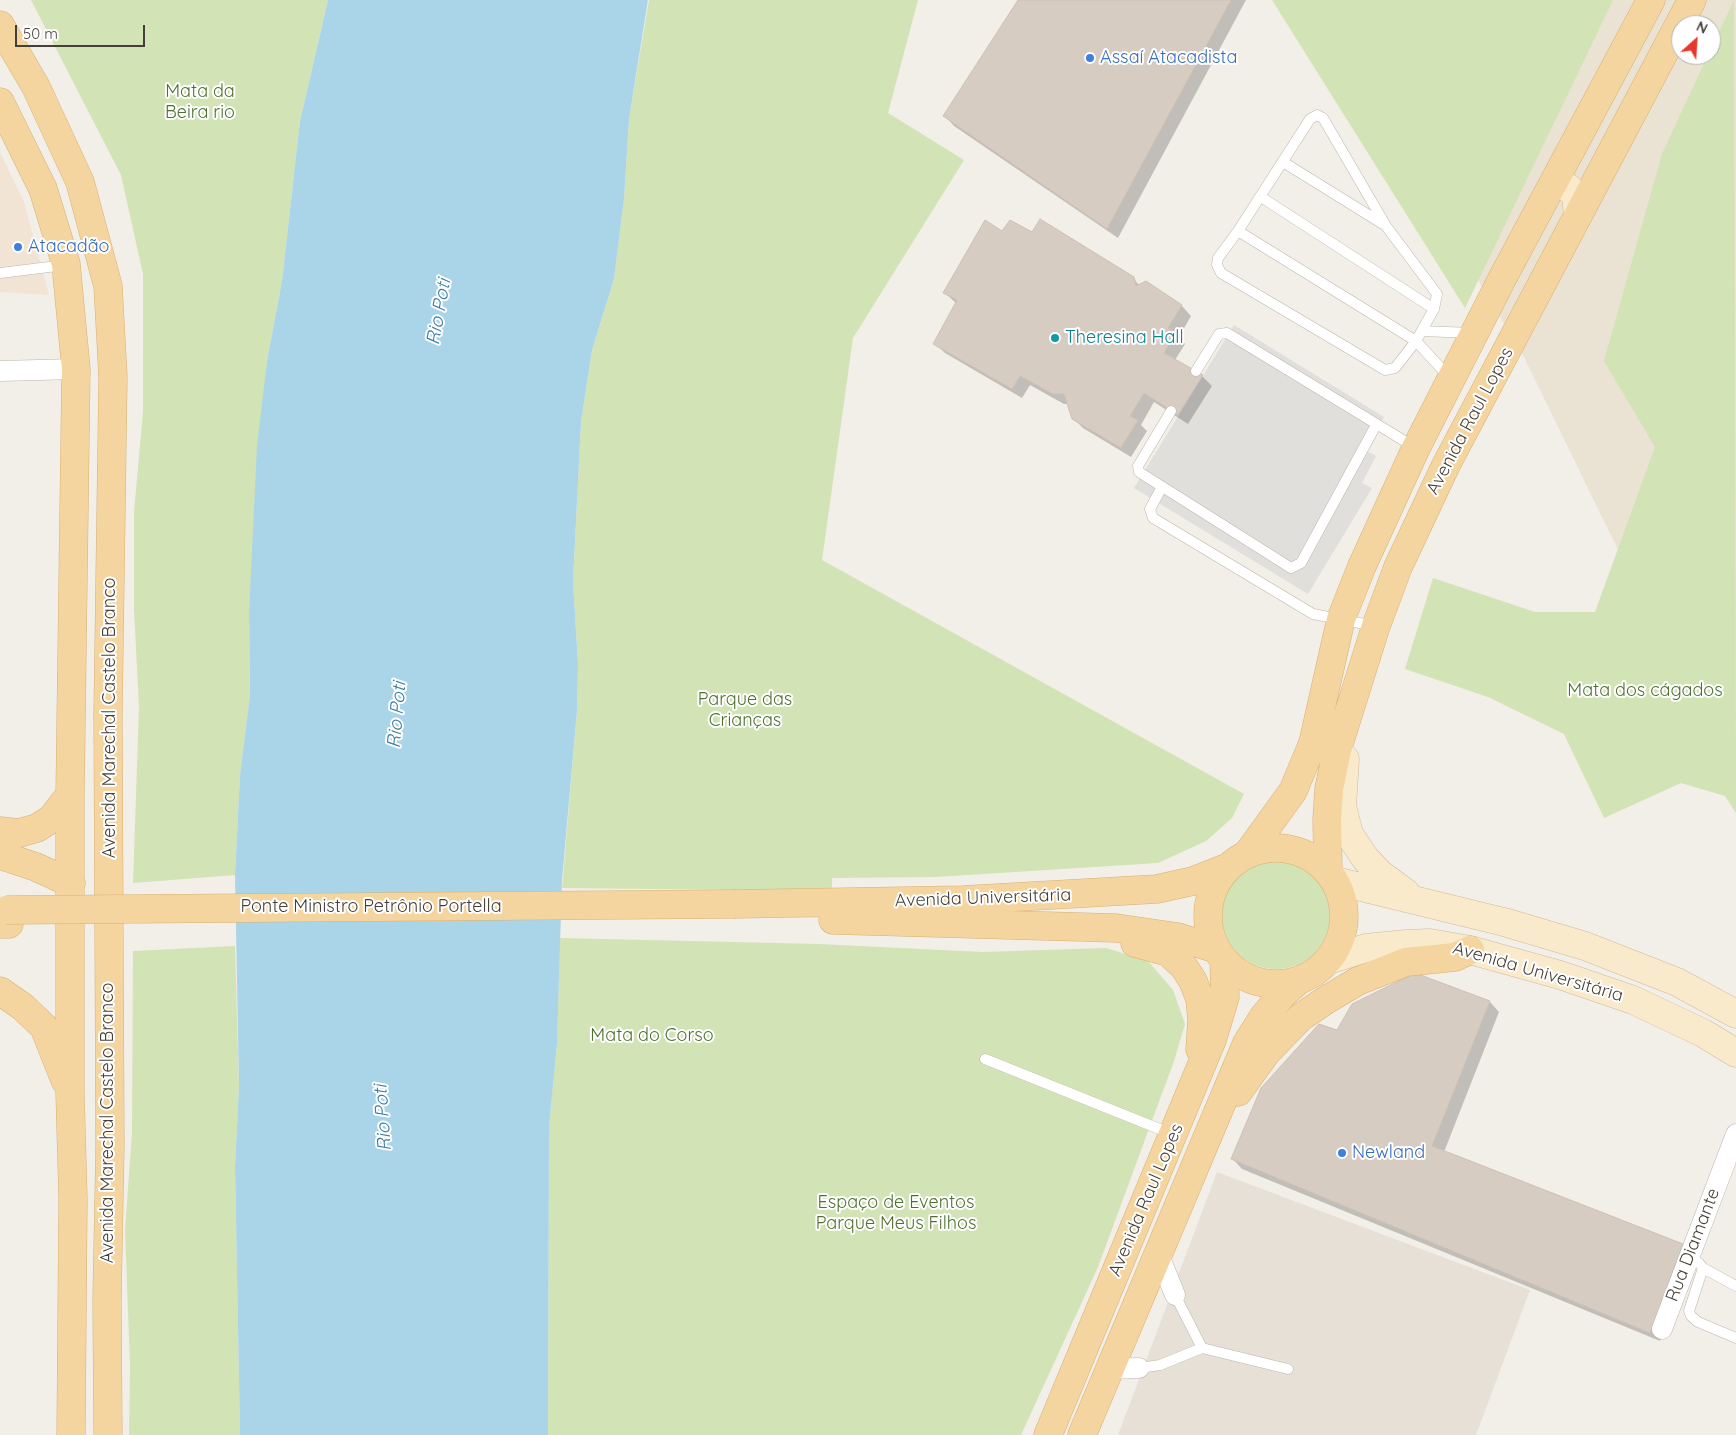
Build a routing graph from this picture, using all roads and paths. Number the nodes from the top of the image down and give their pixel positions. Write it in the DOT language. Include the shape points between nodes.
graph roads {
  1 [pos="1651,0"];
  2 [pos="1692,0"];
  3 [pos="0,25"];
  4 [pos="0,102"];
  5 [pos="1283,162"];
  6 [pos="1555,181"];
  7 [pos="1261,197"];
  8 [pos="1578,215"];
  9 [pos="1386,226"];
  10 [pos="1238,231"];
  11 [pos="66,264"];
  12 [pos="0,273"];
  13 [pos="1434,309"];
  14 [pos="1422,331"];
  15 [pos="1475,334"];
  16 [pos="1416,341"];
  17 [pos="76,370"];
  18 [pos="0,371"];
  19 [pos="1196,371"];
  20 [pos="1452,379"];
  21 [pos="1171,411"];
  22 [pos="1376,425"];
  23 [pos="1416,448"];
  24 [pos="1162,486"];
  25 [pos="1341,619"];
  26 [pos="1376,626"];
  27 [pos="73,713"];
  28 [pos="1350,713"];
  29 [pos="108,714"];
  30 [pos="70,794"];
  31 [pos="0,832"];
  32 [pos="1248,852"];
  33 [pos="0,855"];
  34 [pos="1226,868"];
  35 [pos="1332,875"];
  36 [pos="70,883"];
  37 [pos="1413,899"];
  38 [pos="736,911"];
  39 [pos="4,917"];
  40 [pos="1058,927"];
  41 [pos="1470,950"];
  42 [pos="1220,955"];
  43 [pos="1328,960"];
  44 [pos="1299,980"];
  45 [pos="0,991"];
  46 [pos="1736,1014"];
  47 [pos="1736,1053"];
  48 [pos="985,1059"];
  49 [pos="70,1093"];
  50 [pos="1192,1094"];
  51 [pos="1173,1134"];
  52 [pos="1736,1134"];
  53 [pos="1196,1162"];
  54 [pos="1158,1253"];
  55 [pos="1696,1262"];
  56 [pos="1736,1286"];
  57 [pos="1176,1295"];
  58 [pos="107,1300"];
  59 [pos="71,1303"];
  60 [pos="1662,1329"];
  61 [pos="1736,1338"];
  62 [pos="1202,1348"];
  63 [pos="1109,1368"];
  64 [pos="1139,1368"];
  65 [pos="1288,1368"];
  66 [pos="71,1435"];
  67 [pos="108,1435"];
  68 [pos="1048,1435"];
  69 [pos="1082,1435"];
  1 -- 6 [label="main road, Avenida Raul Lopes"];
  2 -- 8 [label="main road, Avenida Raul Lopes"];
  3 -- 29 [label="main road, Avenida Marechal Castelo Branco" via="36,87 80,182 108,286 113,377"];
  4 -- 11 [label="main road, Avenida Marechal Castelo Branco" via="43,189"];
  5 -- 7 [label="lane"];
  5 -- 9 [label="lane"];
  5 -- 9 [label="lane" via="1310,119 1317,115 1323,118"];
  6 -- 8 [label="main road" via="1576,195"];
  6 -- 15 [label="main road, Avenida Raul Lopes"];
  7 -- 10 [label="lane"];
  7 -- 13 [label="lane"];
  8 -- 26 [label="main road, Avenida Raul Lopes" via="1421,515"];
  9 -- 13 [label="lane" via="1437,294"];
  10 -- 16 [label="lane"];
  10 -- 16 [label="lane" via="1218,258 1221,273 1385,370 1395,368"];
  11 -- 12 [label="lane"];
  11 -- 17 [label="main road, Avenida Marechal Castelo Branco"];
  13 -- 14 [label="lane"];
  14 -- 15 [label="lane"];
  14 -- 16 [label="lane"];
  15 -- 20 [label="main road, Avenida Raul Lopes"];
  16 -- 20 [label="lane"];
  17 -- 18 [label="street"];
  17 -- 27 [label="main road, Avenida Marechal Castelo Branco"];
  19 -- 22 [label="lane" via="1219,334 1227,333"];
  20 -- 23 [label="main road, Avenida Raul Lopes"];
  21 -- 24 [label="lane" via="1138,466 1139,472"];
  22 -- 23 [label="lane"];
  22 -- 24 [label="lane" via="1297,566 1292,568"];
  23 -- 25 [label="main road, Avenida Raul Lopes"];
  24 -- 25 [label="lane" via="1150,509 1153,518 1313,614"];
  25 -- 26 [label="lane"];
  25 -- 32 [label="main road, Avenida Raul Lopes" via="1313,743 1293,792"];
  26 -- 28 [label="main road, Avenida Raul Lopes"];
  27 -- 29 [label="main road"];
  27 -- 30 [label="main road, Avenida Marechal Castelo Branco"];
  28 -- 35 [label="main road, Avenida Raul Lopes" via="1337,750 1330,789 1327,819"];
  28 -- 37 [label="main road" via="1342,789 1345,824 1365,858"];
  29 -- 58 [label="main road, Avenida Marechal Castelo Branco" via="110,1145"];
  30 -- 31 [label="main road" via="51,819 37,828 19,833"];
  30 -- 36 [label="main road, Avenida Marechal Castelo Branco"];
  32 -- 34 [label="main road"];
  32 -- 35 [label="main road" via="1262,848 1286,848 1309,855"];
  33 -- 36 [label="main road"];
  34 -- 38 [label="main road, Avenida Universitária" via="1193,881 1157,889"];
  34 -- 42 [label="main road" via="1211,895 1208,913 1209,930"];
  35 -- 37 [label="main road, Avenida Universitária"];
  35 -- 43 [label="main road" via="1344,901 1345,922 1340,943"];
  36 -- 49 [label="main road, Avenida Marechal Castelo Branco"];
  37 -- 46 [label="main road, Avenida Universitária" via="1585,946 1677,982"];
  38 -- 39 [label="main road, Ponte Ministro Petrônio Portella"];
  38 -- 40 [label="main road, Avenida Universitária"];
  40 -- 42 [label="main road, Avenida Universitária" via="1116,928 1178,936"];
  40 -- 50 [label="main road" via="1080,935 1152,946 1168,952 1184,967 1200,999 1202,1020"];
  41 -- 43 [label="main road, Avenida Universitária" via="1430,943 1406,944 1366,948"];
  41 -- 47 [label="main road, Avenida Universitária" via="1633,1000 1703,1033"];
  41 -- 53 [label="main road" via="1454,956 1406,962 1378,973 1301,1017 1266,1053 1239,1090"];
  42 -- 44 [label="main road" via="1248,978 1282,984"];
  42 -- 50 [label="main road, Avenida Raul Lopes" via="1225,997"];
  43 -- 44 [label="main road"];
  44 -- 53 [label="main road, Avenida Raul Lopes" via="1264,1016 1247,1043"];
  45 -- 49 [label="main road" via="24,1007 44,1027"];
  48 -- 51 [label="lane"];
  49 -- 59 [label="main road, Avenida Marechal Castelo Branco"];
  50 -- 51 [label="main road, Avenida Raul Lopes"];
  51 -- 68 [label="main road, Avenida Raul Lopes"];
  52 -- 55 [label="street, Rua Diamante"];
  53 -- 54 [label="main road, Avenida Raul Lopes"];
  54 -- 57 [label="street"];
  54 -- 63 [label="main road, Avenida Raul Lopes"];
  55 -- 56 [label="lane"];
  55 -- 60 [label="street, Rua Diamante"];
  55 -- 61 [label="lane" via="1691,1316"];
  57 -- 62 [label="lane"];
  58 -- 59 [label="main road"];
  58 -- 67 [label="main road, Avenida Marechal Castelo Branco"];
  59 -- 66 [label="main road, Avenida Marechal Castelo Branco"];
  62 -- 64 [label="lane" via="1160,1365"];
  62 -- 65 [label="lane"];
  63 -- 64 [label="street"];
  63 -- 69 [label="main road, Avenida Raul Lopes"];
}
